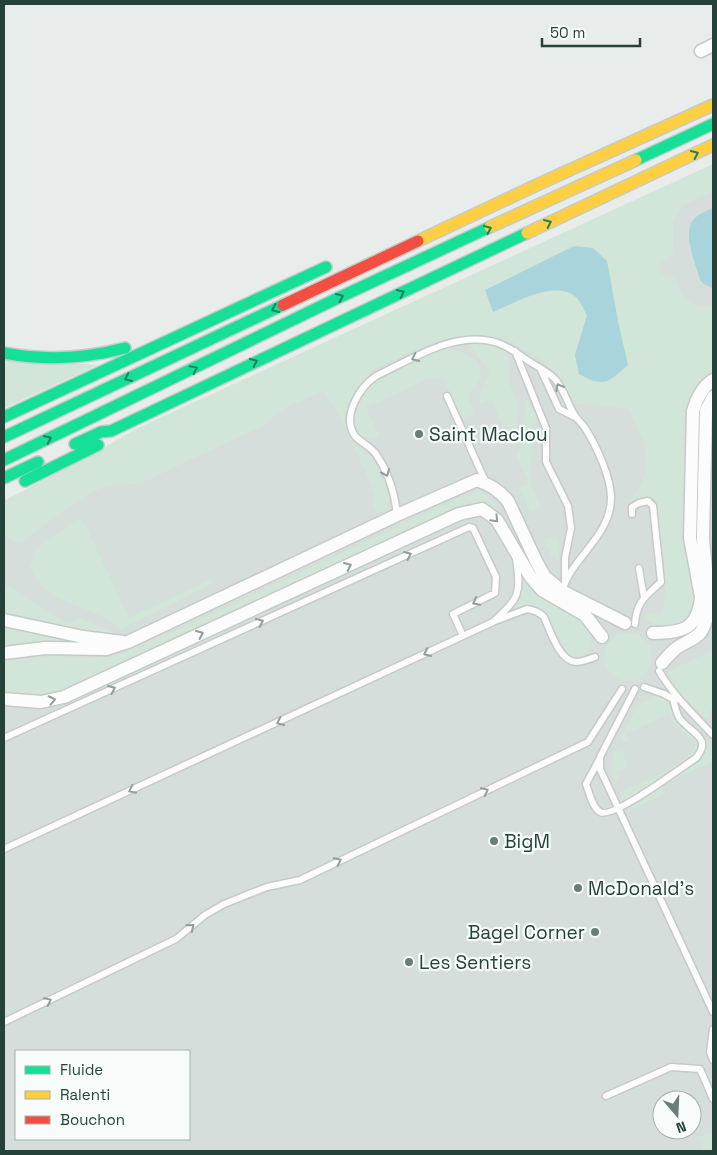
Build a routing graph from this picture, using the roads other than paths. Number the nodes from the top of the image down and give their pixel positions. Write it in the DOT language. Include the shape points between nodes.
graph roads {
  1 [pos="713,45"];
  2 [pos="701,51"];
  3 [pos="713,106"];
  4 [pos="713,124"];
  5 [pos="713,145"];
  6 [pos="541,183"];
  7 [pos="455,211"];
  8 [pos="333,264"];
  9 [pos="175,336"];
  10 [pos="515,350"];
  11 [pos="4,353"];
  12 [pos="540,368"];
  13 [pos="713,380"];
  14 [pos="447,396"];
  15 [pos="713,396"];
  16 [pos="4,417"];
  17 [pos="576,417"];
  18 [pos="110,431"];
  19 [pos="4,437"];
  20 [pos="4,460"];
  21 [pos="4,478"];
  22 [pos="487,484"];
  23 [pos="12,487"];
  24 [pos="632,514"];
  25 [pos="398,515"];
  26 [pos="515,551"];
  27 [pos="639,568"];
  28 [pos="564,586"];
  29 [pos="644,598"];
  30 [pos="4,620"];
  31 [pos="493,622"];
  32 [pos="630,623"];
  33 [pos="653,633"];
  34 [pos="463,636"];
  35 [pos="602,638"];
  36 [pos="128,642"];
  37 [pos="4,653"];
  38 [pos="596,657"];
  39 [pos="661,667"];
  40 [pos="644,688"];
  41 [pos="622,689"];
  42 [pos="635,689"];
  43 [pos="4,699"];
  44 [pos="673,699"];
  45 [pos="686,708"];
  46 [pos="710,727"];
  47 [pos="713,735"];
  48 [pos="4,738"];
  49 [pos="600,757"];
  50 [pos="618,808"];
  51 [pos="4,849"];
  52 [pos="713,1012"];
  53 [pos="4,1022"];
  54 [pos="713,1029"];
  55 [pos="713,1060"];
  56 [pos="606,1096"];
  57 [pos="713,1099"];
  1 -- 2 [label="street"];
  3 -- 6 [label="highway"];
  20 -- 4 [label="highway, one-way" via="338,298"];
  18 -- 5 [label="highway, one-way"];
  6 -- 7 [label="highway" via="500,190"];
  6 -- 19 [label="highway, one-way"];
  8 -- 9 [label="highway"];
  9 -- 11 [label="highway" via="152,338 104,354 70,359"];
  9 -- 16 [label="highway"];
  10 -- 12 [label="lane"];
  10 -- 25 [label="lane, one-way" via="496,342 476,339 441,346 376,376 358,396 352,410 353,432 375,453 383,467 395,494"];
  10 -- 28 [label="lane" via="546,428 546,462 568,506 571,528"];
  17 -- 12 [label="lane, one-way" via="556,380"];
  12 -- 17 [label="lane" via="559,409"];
  13 -- 33 [label="street" via="698,396 693,411 690,538 700,606 697,616 685,629"];
  14 -- 22 [label="lane"];
  15 -- 39 [label="street" via="706,411 703,535 713,609 702,631 672,652"];
  17 -- 28 [label="lane" via="606,470 611,498 599,534"];
  18 -- 21 [label="highway" via="101,432"];
  18 -- 23 [label="highway" via="105,442"];
  22 -- 25 [label="street" via="477,480"];
  22 -- 28 [label="street" via="508,501 545,577"];
  24 -- 29 [label="lane" via="632,507 639,503 648,501 653,506 661,582"];
  25 -- 36 [label="street"];
  26 -- 31 [label="lane" via="517,594 511,606"];
  26 -- 35 [label="street" via="542,590 585,615"];
  43 -- 26 [label="street, one-way" via="41,702 64,697 459,514 482,509 490,514"];
  27 -- 29 [label="lane"];
  28 -- 32 [label="street"];
  29 -- 32 [label="lane"];
  30 -- 36 [label="street" via="83,637"];
  31 -- 34 [label="lane"];
  31 -- 38 [label="lane" via="532,610 544,617 562,655 568,660 575,662"];
  48 -- 34 [label="lane, one-way" via="469,527 473,528 496,577 495,593 453,614"];
  34 -- 51 [label="lane, one-way"];
  36 -- 37 [label="street" via="106,649 45,648"];
  39 -- 45 [label="lane" via="668,686"];
  40 -- 44 [label="lane"];
  53 -- 41 [label="lane, one-way" via="176,939 224,904 267,887 300,880 588,742"];
  42 -- 49 [label="lane"];
  44 -- 45 [label="lane"];
  44 -- 50 [label="lane" via="679,718 700,737 702,748 696,758"];
  45 -- 46 [label="lane"];
  46 -- 47 [label="lane"];
  49 -- 50 [label="lane" via="600,769"];
  49 -- 50 [label="lane" via="586,784 596,808 601,812"];
  50 -- 52 [label="lane"];
  54 -- 55 [label="lane" via="710,1052"];
  56 -- 57 [label="lane" via="671,1067 700,1069"];
}
